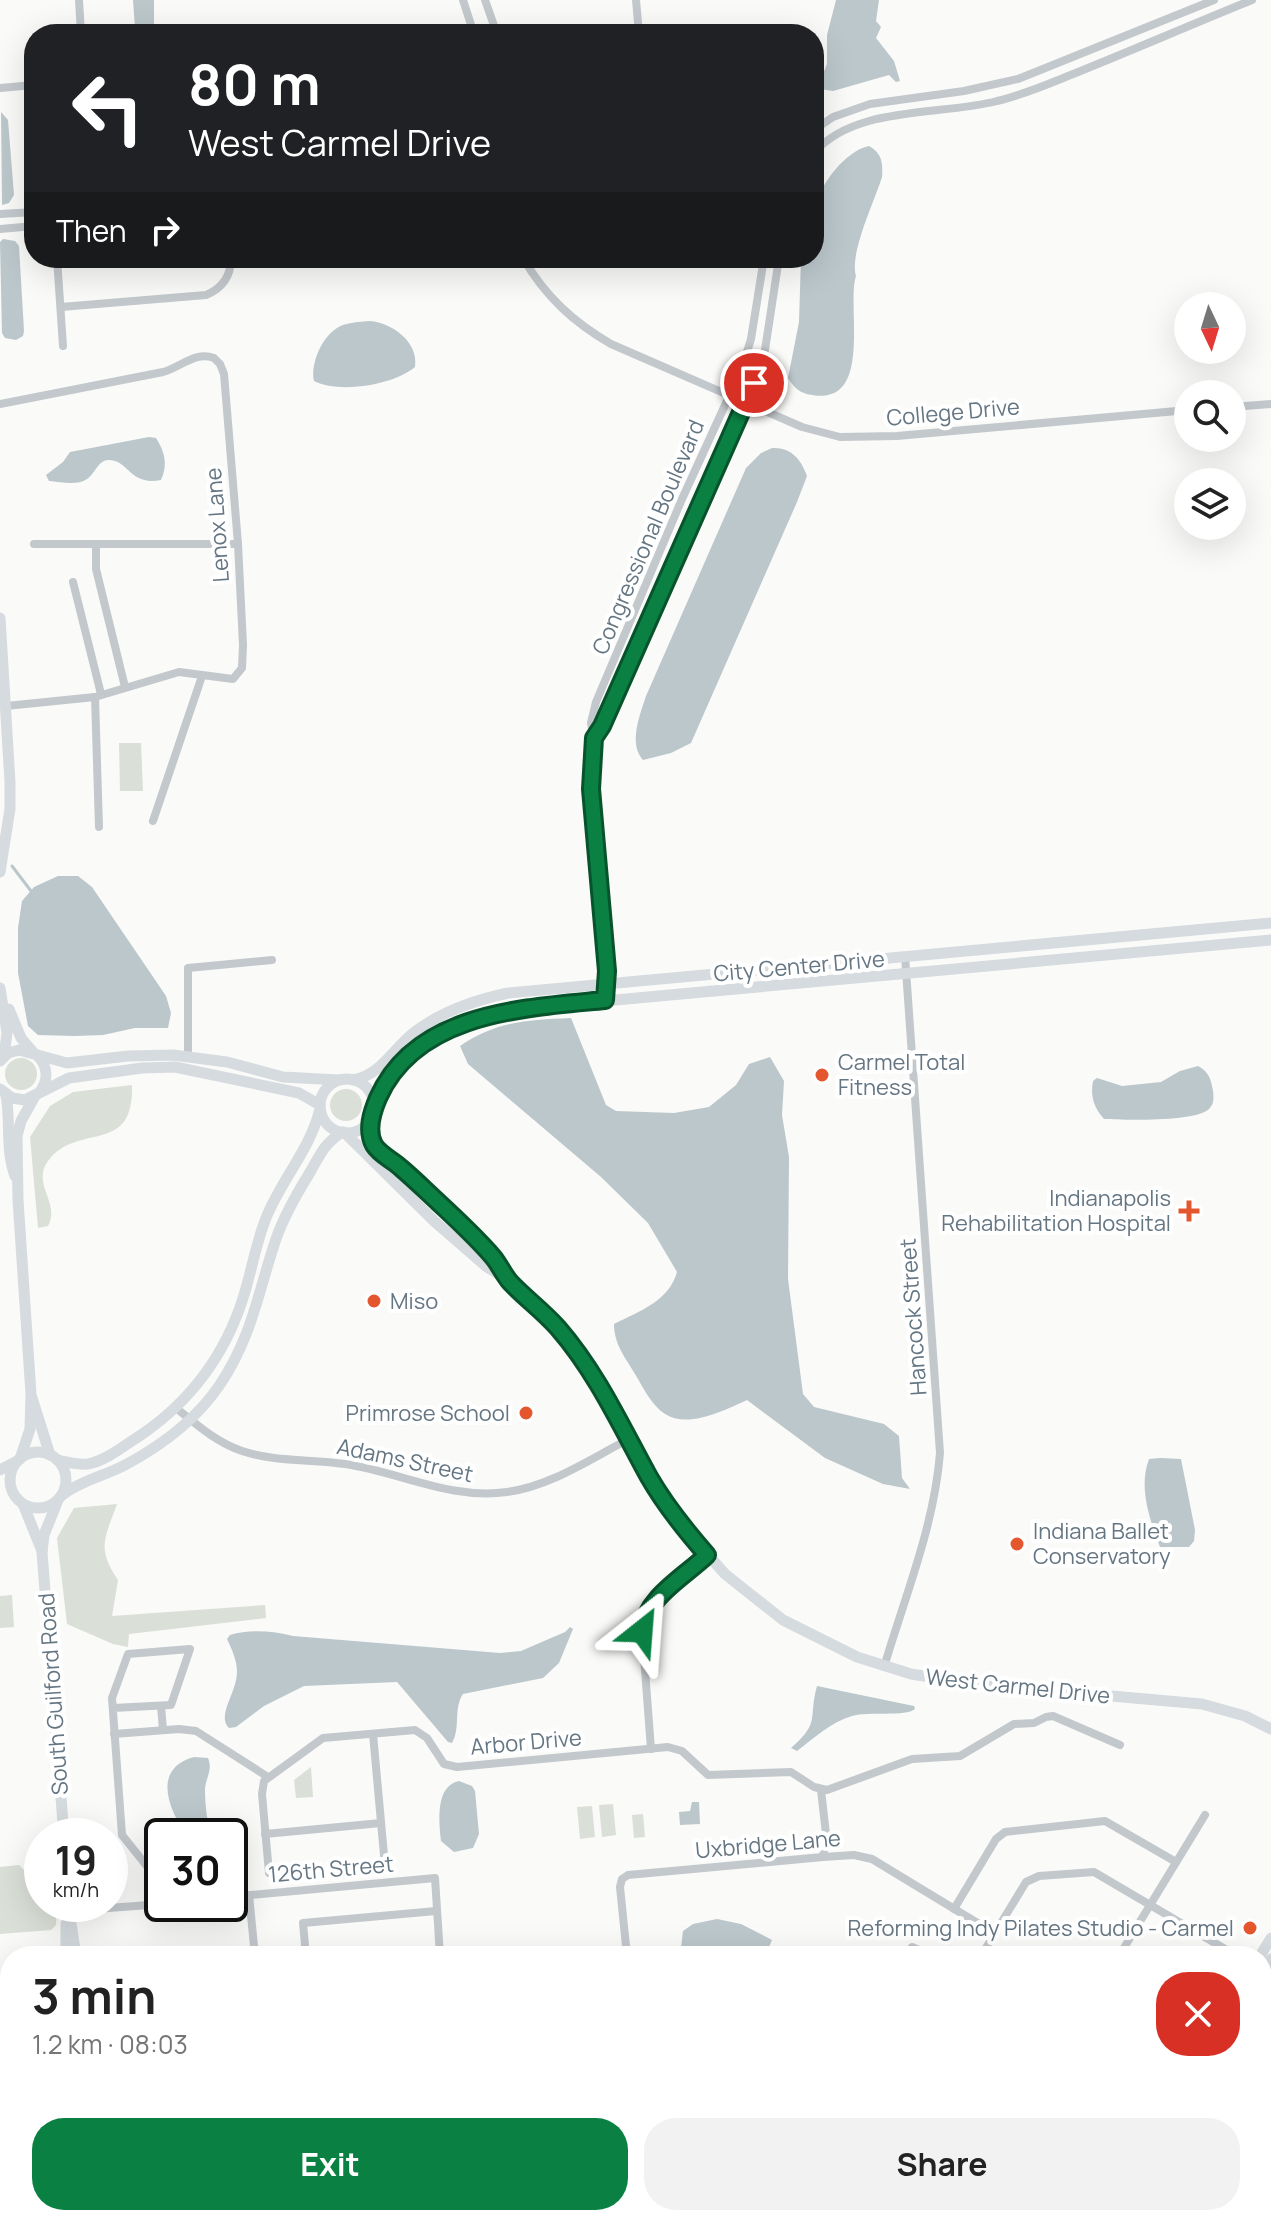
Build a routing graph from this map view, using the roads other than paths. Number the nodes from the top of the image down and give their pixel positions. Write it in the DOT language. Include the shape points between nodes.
graph roads {
  1 [pos="79,0"];
  2 [pos="463,0"];
  3 [pos="485,0"];
  4 [pos="636,0"];
  5 [pos="1214,0"];
  6 [pos="1252,0"];
  7 [pos="80,24"];
  8 [pos="471,24"];
  9 [pos="493,24"];
  10 [pos="638,24"];
  11 [pos="24,86"];
  12 [pos="0,88"];
  13 [pos="824,122"];
  14 [pos="824,138"];
  15 [pos="827,141"];
  16 [pos="824,144"];
  17 [pos="24,213"];
  18 [pos="0,214"];
  19 [pos="24,227"];
  20 [pos="0,229"];
  21 [pos="58,268"];
  22 [pos="230,268"];
  23 [pos="529,268"];
  24 [pos="762,268"];
  25 [pos="777,268"];
  26 [pos="61,307"];
  27 [pos="63,346"];
  28 [pos="729,396"];
  29 [pos="0,404"];
  30 [pos="746,404"];
  31 [pos="1271,404"];
  32 [pos="1246,406"];
  33 [pos="1174,411"];
  34 [pos="34,544"];
  35 [pos="96,544"];
  36 [pos="238,544"];
  37 [pos="73,582"];
  38 [pos="0,618"];
  39 [pos="202,676"];
  40 [pos="125,687"];
  41 [pos="98,696"];
  42 [pos="6,706"];
  43 [pos="594,738"];
  44 [pos="153,821"];
  45 [pos="99,827"];
  46 [pos="0,872"];
  47 [pos="1271,923"];
  48 [pos="1271,940"];
  49 [pos="905,956"];
  50 [pos="272,960"];
  51 [pos="906,973"];
  52 [pos="605,984"];
  53 [pos="1,991"];
  54 [pos="605,1000"];
  55 [pos="3,1010"];
  56 [pos="0,1026"];
  57 [pos="35,1054"];
  58 [pos="188,1056"];
  59 [pos="2,1059"];
  60 [pos="339,1080"];
  61 [pos="353,1080"];
  62 [pos="2,1092"];
  63 [pos="36,1095"];
  64 [pos="320,1107"];
  65 [pos="373,1110"];
  66 [pos="343,1132"];
  67 [pos="18,1184"];
  68 [pos="507,1279"];
  69 [pos="31,1394"];
  70 [pos="176,1408"];
  71 [pos="190,1419"];
  72 [pos="629,1439"];
  73 [pos="54,1458"];
  74 [pos="19,1460"];
  75 [pos="0,1470"];
  76 [pos="0,1492"];
  77 [pos="60,1497"];
  78 [pos="20,1501"];
  79 [pos="42,1552"];
  80 [pos="707,1555"];
  81 [pos="884,1667"];
  82 [pos="161,1706"];
  83 [pos="113,1708"];
  84 [pos="1271,1729"];
  85 [pos="163,1730"];
  86 [pos="114,1734"];
  87 [pos="373,1734"];
  88 [pos="1120,1745"];
  89 [pos="651,1749"];
  90 [pos="268,1777"];
  91 [pos="821,1790"];
  92 [pos="1205,1815"];
  93 [pos="63,1818"];
  94 [pos="381,1823"];
  95 [pos="265,1834"];
  96 [pos="823,1857"];
  97 [pos="1176,1862"];
  98 [pos="144,1863"];
  99 [pos="385,1866"];
  100 [pos="269,1873"];
  101 [pos="249,1895"];
  102 [pos="1152,1904"];
  103 [pos="954,1909"];
  104 [pos="436,1911"];
  105 [pos="67,1922"];
  106 [pos="70,1922"];
  107 [pos="994,1933"];
  108 [pos="66,1946"];
  109 [pos="74,1946"];
  110 [pos="254,1946"];
  111 [pos="305,1946"];
  112 [pos="439,1946"];
  113 [pos="626,1946"];
  114 [pos="987,1946"];
  115 [pos="1125,1946"];
  116 [pos="1221,1946"];
  1 -- 7 [label="street"];
  2 -- 8 [label="street"];
  3 -- 9 [label="street"];
  4 -- 10 [label="street"];
  5 -- 13 [label="street" via="1018,79 870,104"];
  6 -- 15 [label="street" via="996,102 870,120"];
  11 -- 12 [label="street"];
  14 -- 15 [label="street"];
  15 -- 16 [label="street"];
  17 -- 18 [label="street"];
  19 -- 20 [label="street"];
  21 -- 26 [label="street"];
  22 -- 26 [label="street" via="225,281 206,295"];
  23 -- 28 [label="street, College Drive" via="544,291 589,331"];
  24 -- 28 [label="street, Congressional Boulevard" via="751,339"];
  25 -- 30 [label="street, Congressional Boulevard" via="765,350"];
  26 -- 27 [label="street"];
  28 -- 30 [label="street, College Drive"];
  28 -- 43 [label="street, Congressional Boulevard" via="596,702"];
  29 -- 36 [label="street, Lenox Lane" via="163,372 197,356 214,358 224,374"];
  30 -- 33 [label="street, College Drive" via="802,427 855,438"];
  30 -- 43 [label="street, Congressional Boulevard"];
  31 -- 32 [label="street"];
  34 -- 35 [label="street"];
  35 -- 36 [label="street"];
  35 -- 40 [label="street" via="96,569"];
  36 -- 39 [label="street, Lenox Lane" via="242,668 233,679"];
  37 -- 41 [label="street"];
  38 -- 42 [label="street"];
  39 -- 40 [label="street, Lenox Lane" via="179,672"];
  39 -- 44 [label="street"];
  40 -- 41 [label="street, Lenox Lane"];
  41 -- 42 [label="street, Lenox Lane"];
  41 -- 45 [label="street"];
  42 -- 46 [label="street" via="10,809"];
  43 -- 52 [label="street, Congressional Boulevard" via="591,789"];
  47 -- 49 [label="street, City Center Drive"];
  48 -- 51 [label="street, City Center Drive"];
  49 -- 51 [label="street, Hancock Street"];
  49 -- 52 [label="street, City Center Drive"];
  50 -- 58 [label="street" via="188,968"];
  51 -- 54 [label="street, City Center Drive"];
  51 -- 81 [label="street, Hancock Street" via="940,1453 930,1520"];
  52 -- 54 [label="street, Congressional Boulevard"];
  52 -- 61 [label="street, City Center Drive" via="508,993 461,1007 420,1028 374,1072"];
  53 -- 55 [label="street"];
  53 -- 57 [label="street" via="21,1038"];
  54 -- 65 [label="street, City Center Drive" via="517,1009 456,1027 405,1058 385,1082"];
  55 -- 56 [label="street"];
  55 -- 59 [label="street" via="7,1033"];
  57 -- 58 [label="street" via="67,1063"];
  57 -- 59 [label="street" via="19,1050"];
  57 -- 63 [label="street" via="46,1073"];
  58 -- 60 [label="street" via="289,1078"];
  60 -- 61 [label="street"];
  60 -- 64 [label="street" via="324,1091"];
  61 -- 65 [label="street" via="370,1092"];
  62 -- 63 [label="street" via="18,1100"];
  62 -- 67 [label="street"];
  63 -- 64 [label="street" via="69,1078 175,1067 299,1093"];
  63 -- 67 [label="street" via="18,1128"];
  64 -- 66 [label="street" via="326,1123"];
  64 -- 70 [label="street" via="309,1142 267,1217 229,1336 202,1380"];
  65 -- 66 [label="street" via="364,1126"];
  65 -- 68 [label="street, West Carmel Drive" via="376,1148 482,1244"];
  66 -- 68 [label="street, West Carmel Drive" via="434,1221"];
  66 -- 71 [label="street" via="323,1147 289,1208 252,1325 235,1361"];
  67 -- 69 [label="street"];
  68 -- 72 [label="street, West Carmel Drive" via="578,1353"];
  69 -- 73 [label="street"];
  69 -- 74 [label="street" via="30,1429"];
  70 -- 71 [label="street, Adams Street"];
  70 -- 73 [label="street" via="97,1462"];
  71 -- 72 [label="street, Adams Street" via="215,1438 263,1457 347,1464 473,1494 527,1488"];
  71 -- 77 [label="street" via="126,1464 84,1480"];
  72 -- 80 [label="street, West Carmel Drive" via="651,1480"];
  73 -- 74 [label="street" via="35,1453"];
  73 -- 77 [label="street" via="65,1474"];
  74 -- 75 [label="street"];
  74 -- 78 [label="street" via="10,1477"];
  76 -- 78 [label="street"];
  77 -- 78 [label="street" via="44,1508"];
  77 -- 79 [label="street, South Guilford Road"];
  78 -- 79 [label="street, South Guilford Road"];
  79 -- 93 [label="street, South Guilford Road"];
  80 -- 81 [label="street, West Carmel Drive" via="783,1620"];
  80 -- 89 [label="street" via="654,1602 644,1618"];
  81 -- 84 [label="street, West Carmel Drive" via="948,1681 1202,1704"];
  82 -- 83 [label="street"];
  82 -- 83 [label="street" via="171,1705 190,1649 128,1654"];
  82 -- 85 [label="street"];
  83 -- 86 [label="street"];
  85 -- 86 [label="street"];
  85 -- 90 [label="street" via="196,1731"];
  86 -- 98 [label="street" via="123,1837"];
  87 -- 89 [label="street, Arbor Drive" via="415,1730 444,1764 457,1767"];
  87 -- 90 [label="street, Arbor Drive" via="323,1738"];
  87 -- 94 [label="street"];
  88 -- 91 [label="street" via="1046,1717 1014,1724 960,1756 912,1759"];
  89 -- 91 [label="street, Arbor Drive" via="677,1749 708,1775 791,1772"];
  90 -- 95 [label="street" via="262,1794"];
  91 -- 96 [label="street"];
  92 -- 97 [label="street"];
  94 -- 95 [label="street"];
  94 -- 99 [label="street"];
  95 -- 100 [label="street"];
  96 -- 103 [label="street, Uxbridge Lane" via="872,1859"];
  96 -- 113 [label="street, Uxbridge Lane" via="622,1879"];
  97 -- 102 [label="street"];
  97 -- 103 [label="street" via="1105,1821 1001,1834"];
  101 -- 104 [label="street, 126th Street" via="435,1878"];
  101 -- 110 [label="street"];
  102 -- 107 [label="street" via="1098,1872 1033,1877"];
  102 -- 115 [label="street"];
  102 -- 116 [label="street"];
  103 -- 107 [label="street, Uxbridge Lane"];
  104 -- 111 [label="street" via="303,1923"];
  104 -- 112 [label="street"];
  105 -- 108 [label="street"];
  106 -- 109 [label="street"];
  107 -- 114 [label="street"];
}
